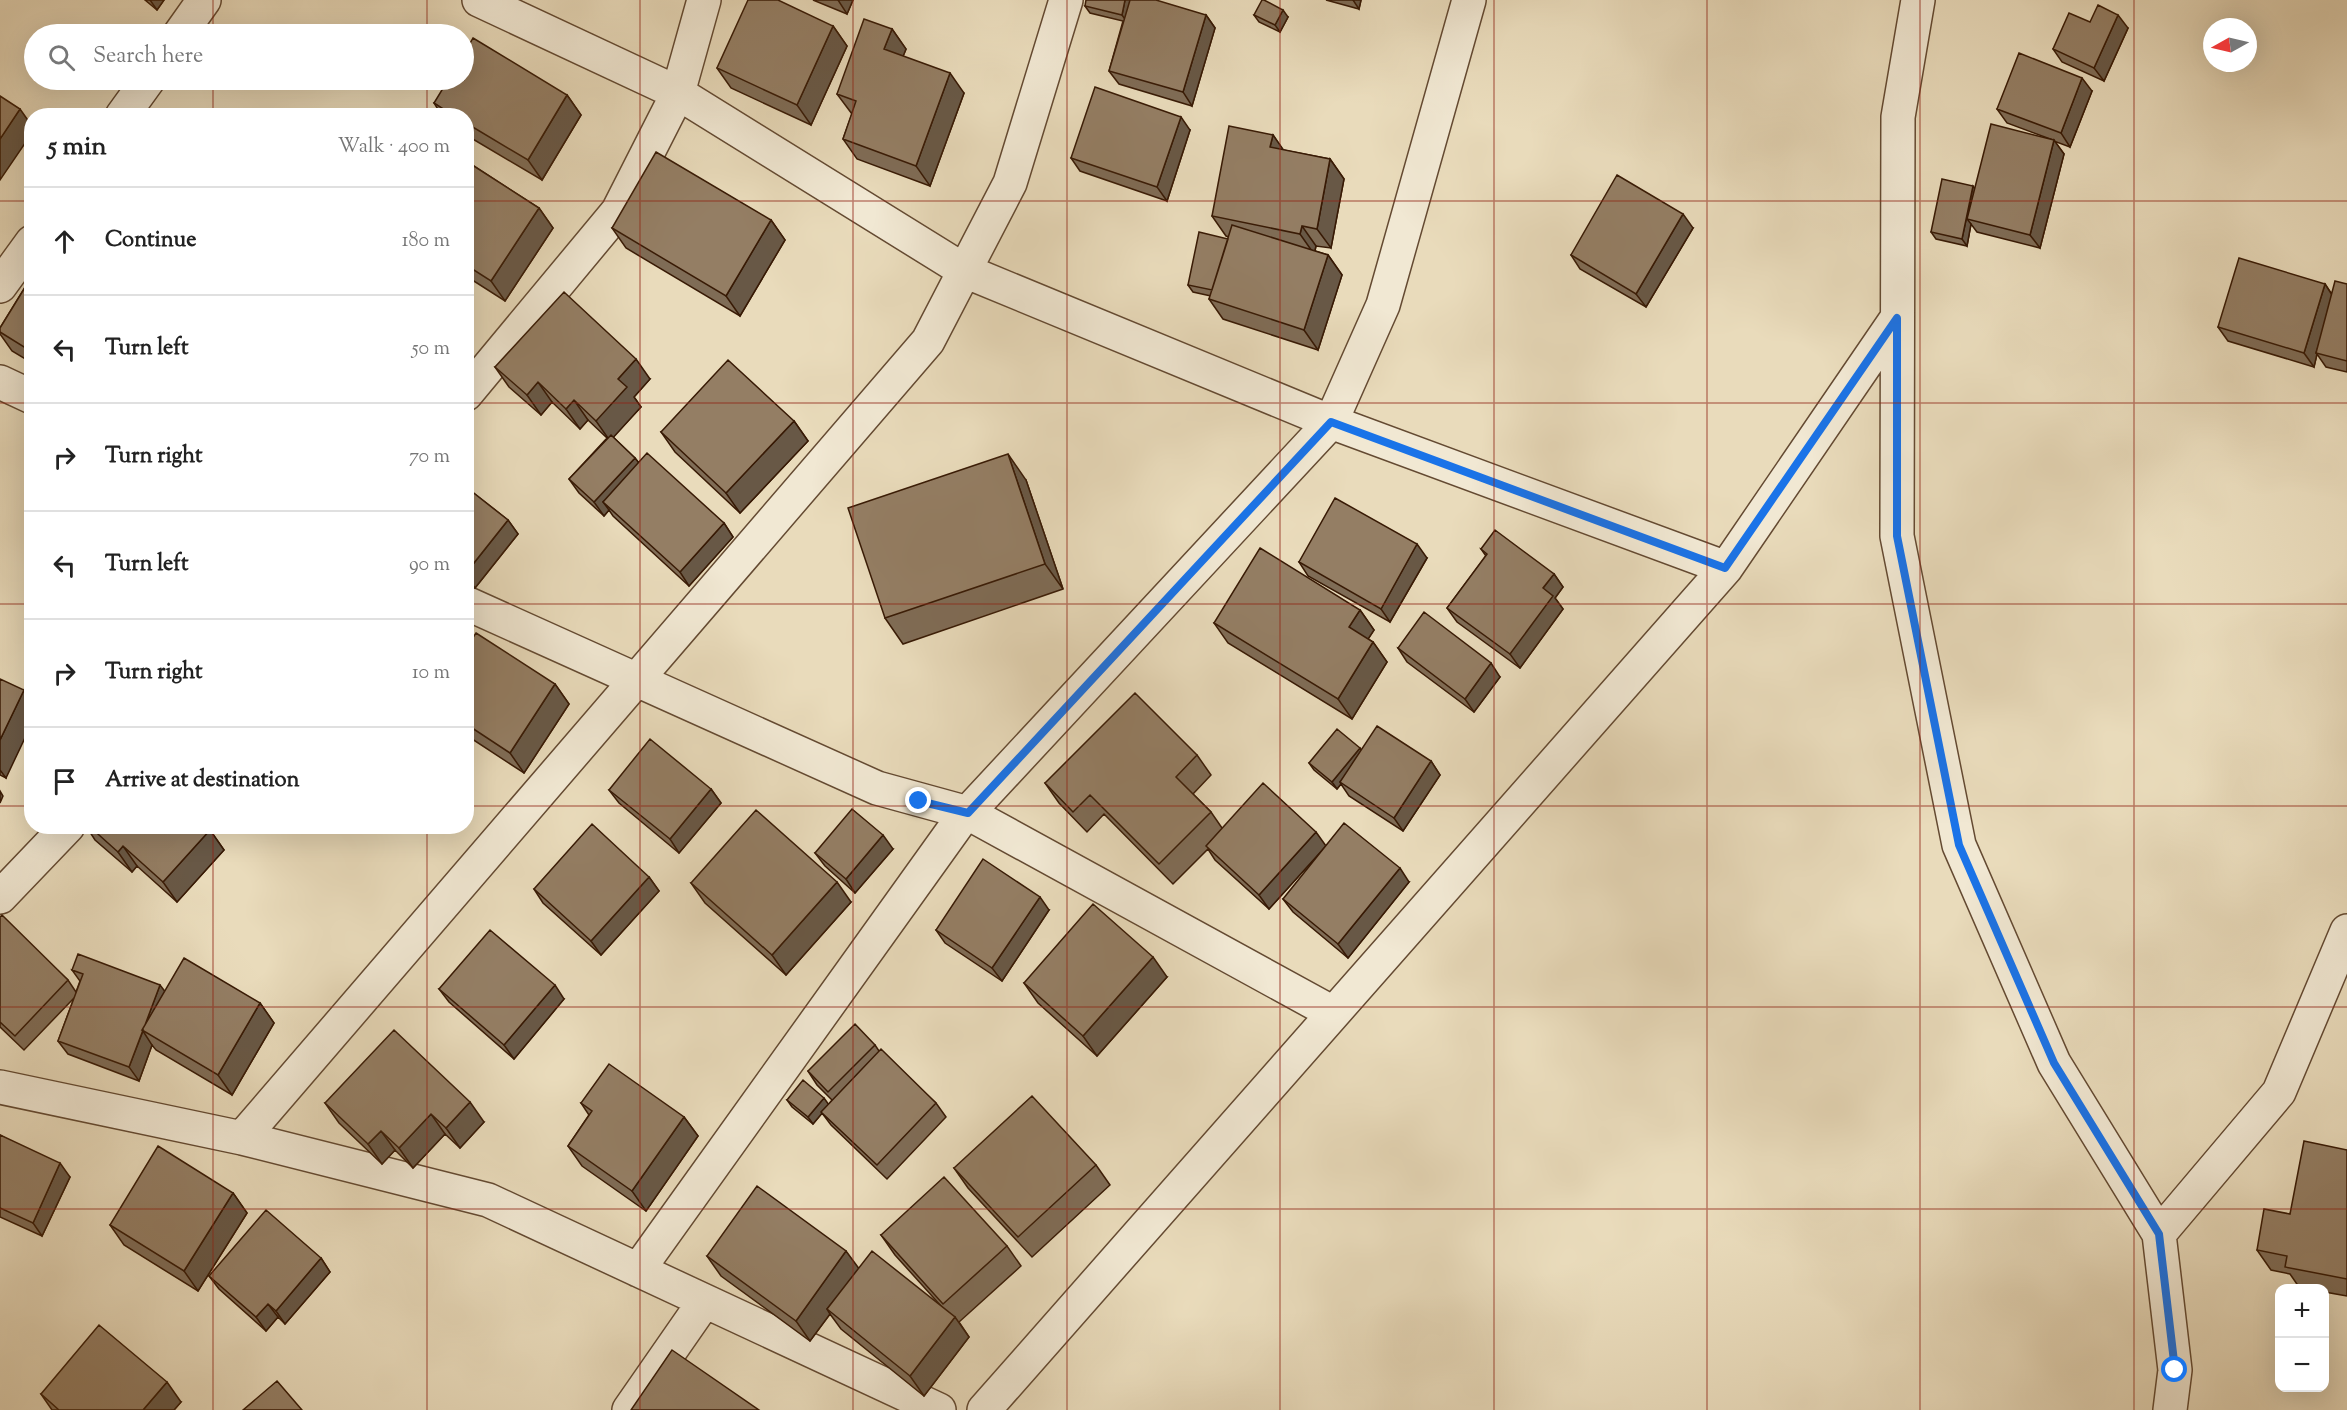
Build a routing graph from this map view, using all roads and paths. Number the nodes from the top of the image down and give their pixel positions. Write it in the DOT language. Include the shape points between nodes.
graph roads {
  1 [pos="204,0"];
  2 [pos="479,0"];
  3 [pos="704,0"];
  4 [pos="1066,0"];
  5 [pos="1469,0"];
  6 [pos="1918,0"];
  7 [pos="187,24"];
  8 [pos="141,90"];
  9 [pos="678,93"];
  10 [pos="128,108"];
  11 [pos="24,253"];
  12 [pos="965,271"];
  13 [pos="0,286"];
  14 [pos="1897,318"];
  15 [pos="0,382"];
  16 [pos="474,384"];
  17 [pos="24,393"];
  18 [pos="1331,422"];
  19 [pos="1725,568"];
  20 [pos="474,607"];
  21 [pos="636,680"];
  22 [pos="968,813"];
  23 [pos="60,834"];
  24 [pos="0,897"];
  25 [pos="2347,931"];
  26 [pos="1333,1013"];
  27 [pos="0,1087"];
  28 [pos="242,1138"];
  29 [pos="2159,1234"];
  30 [pos="638,1270"];
  31 [pos="704,1302"];
  32 [pos="629,1410"];
  33 [pos="939,1410"];
  34 [pos="984,1410"];
  35 [pos="2170,1410"];
  1 -- 7 [label="street"];
  2 -- 9 [label="street"];
  3 -- 9 [label="street"];
  4 -- 12 [label="street" via="1010,183"];
  5 -- 18 [label="street" via="1383,305"];
  6 -- 14 [label="street" via="1898,117"];
  8 -- 10 [label="street"];
  9 -- 12 [label="street"];
  9 -- 16 [label="street" via="618,211"];
  11 -- 13 [label="street"];
  12 -- 18 [label="street"];
  12 -- 21 [label="street" via="928,341"];
  14 -- 19 [label="street"];
  14 -- 29 [label="street" via="1897,536 1959,845 2054,1063"];
  15 -- 17 [label="street"];
  18 -- 19 [label="street"];
  18 -- 22 [label="street"];
  19 -- 26 [label="street"];
  20 -- 21 [label="street"];
  21 -- 22 [label="street" via="877,788"];
  21 -- 28 [label="street"];
  22 -- 26 [label="street"];
  22 -- 30 [label="street"];
  23 -- 24 [label="street"];
  25 -- 29 [label="street" via="2279,1092"];
  26 -- 34 [label="street"];
  27 -- 28 [label="street"];
  28 -- 30 [label="street" via="488,1200"];
  29 -- 35 [label="street" via="2175,1370"];
  30 -- 31 [label="street"];
  31 -- 32 [label="street"];
  31 -- 33 [label="street"];
}
